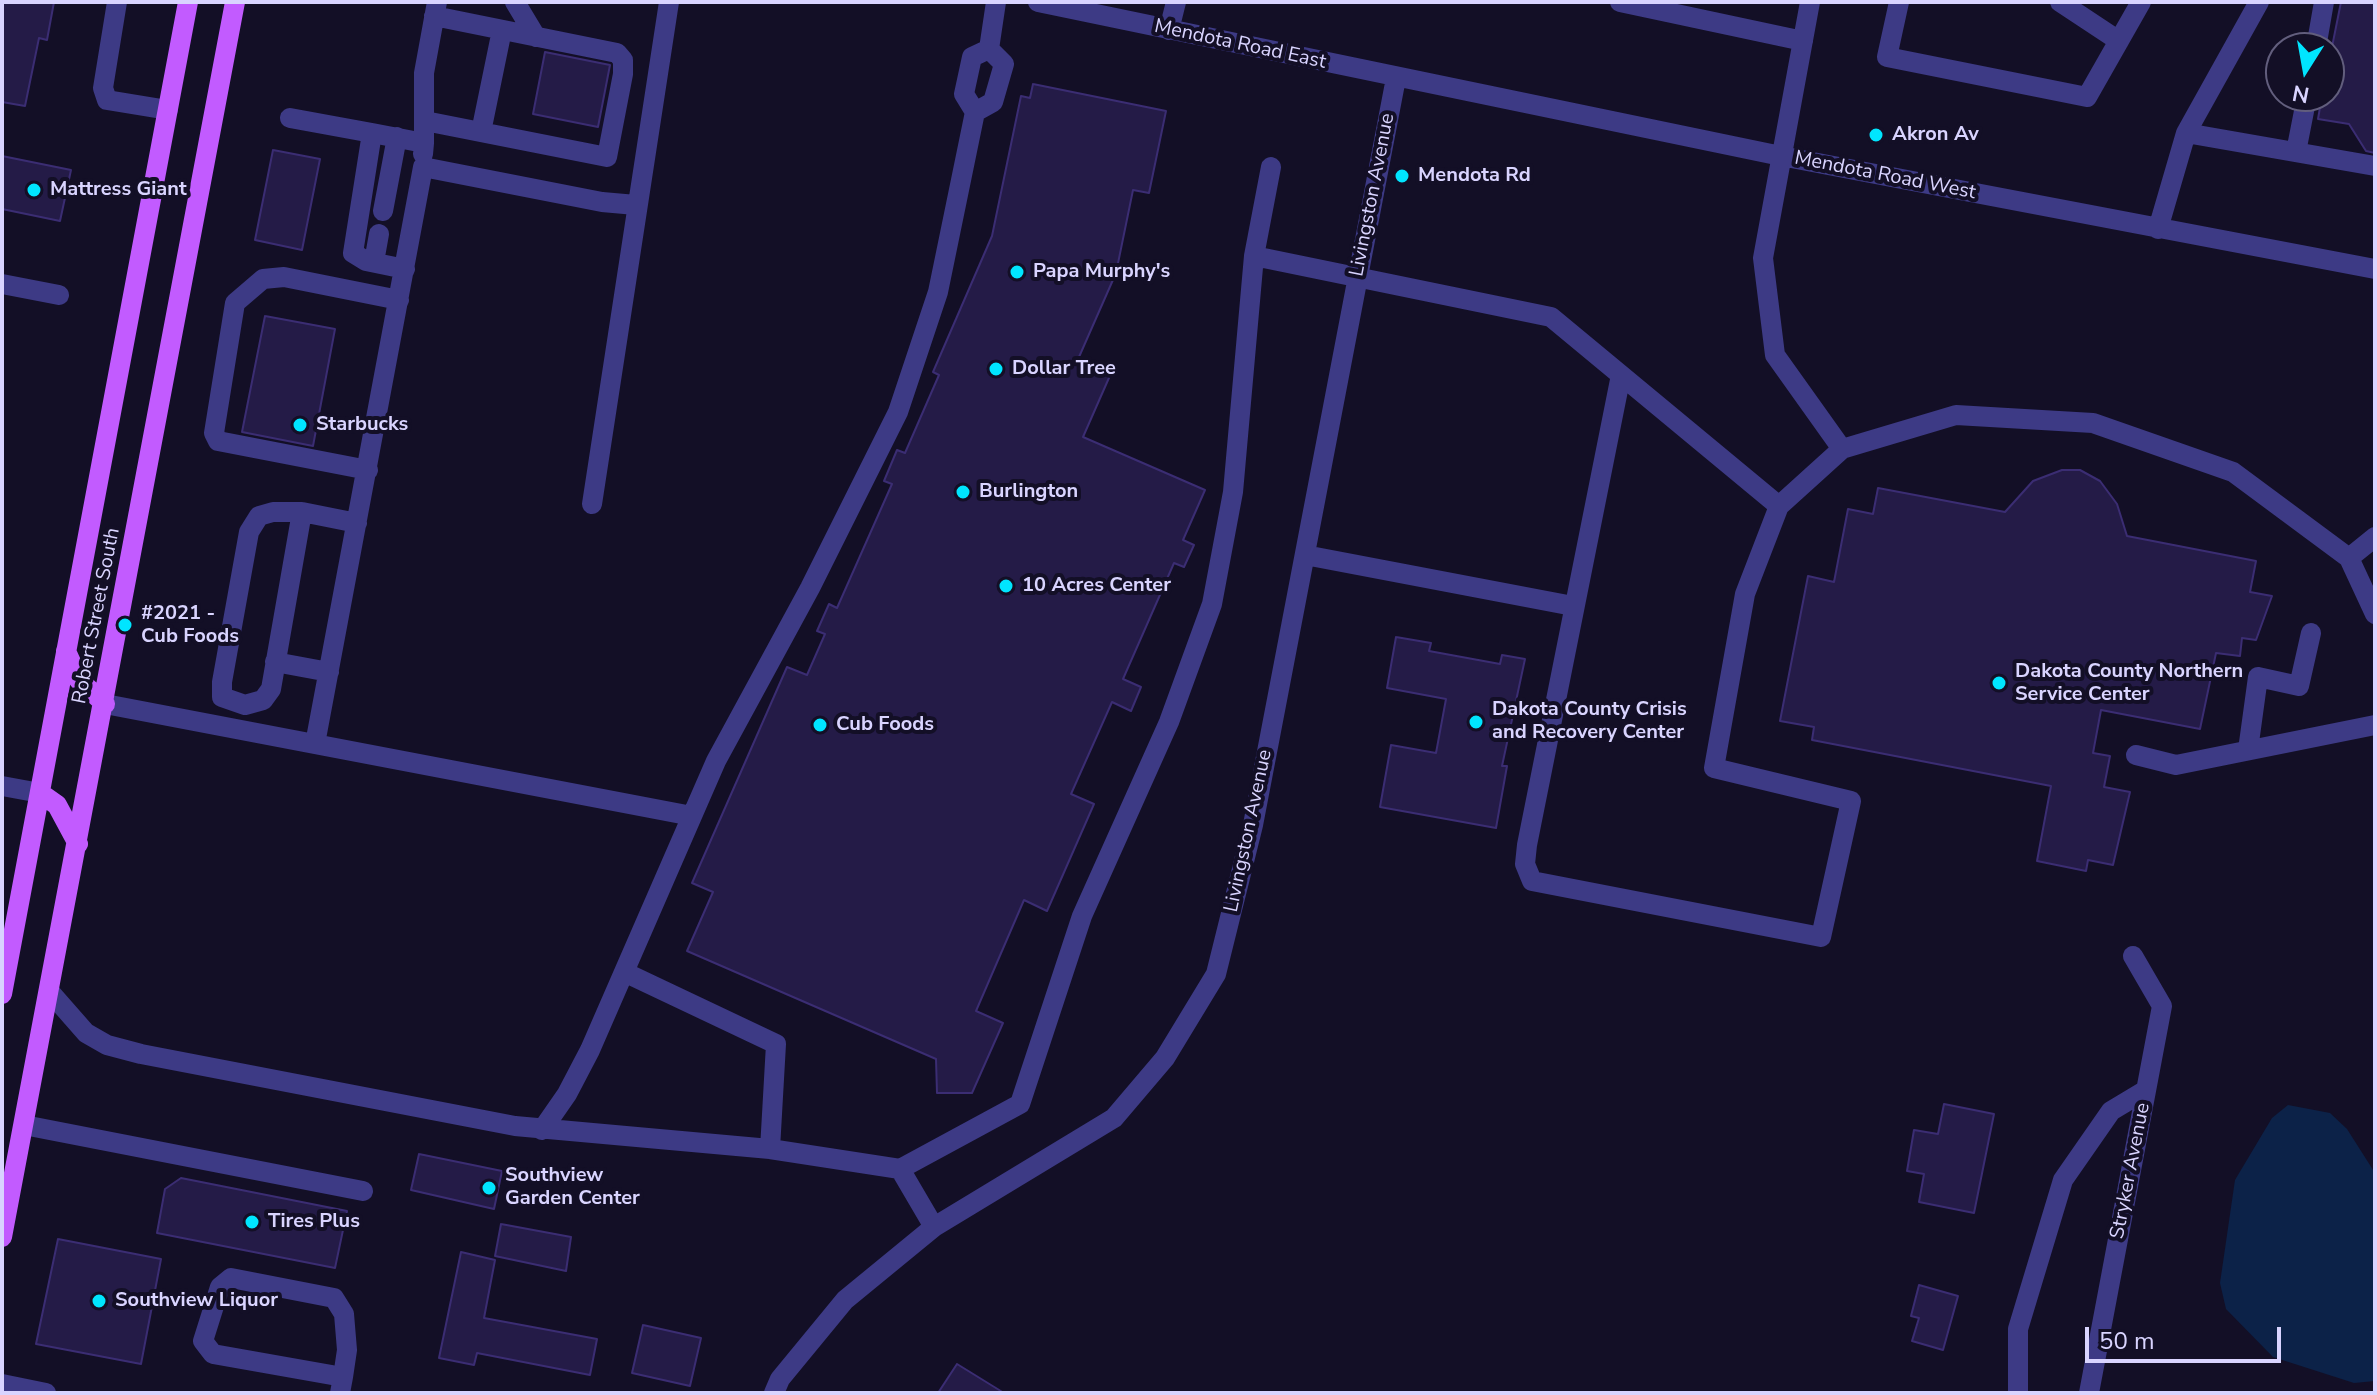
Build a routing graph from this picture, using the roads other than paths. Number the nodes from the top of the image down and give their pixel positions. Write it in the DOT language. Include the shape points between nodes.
graph roads {
  1 [pos="117,2"];
  2 [pos="188,2"];
  3 [pos="235,2"];
  4 [pos="515,2"];
  5 [pos="669,2"];
  6 [pos="996,2"];
  7 [pos="1038,2"];
  8 [pos="1176,2"];
  9 [pos="1620,2"];
  10 [pos="1810,2"];
  11 [pos="1899,2"];
  12 [pos="2060,2"];
  13 [pos="2141,2"];
  14 [pos="2259,2"];
  15 [pos="2324,2"];
  16 [pos="436,9"];
  17 [pos="502,30"];
  18 [pos="1169,30"];
  19 [pos="2319,32"];
  20 [pos="536,37"];
  21 [pos="1803,41"];
  22 [pos="2119,41"];
  23 [pos="989,49"];
  24 [pos="1396,78"];
  25 [pos="168,110"];
  26 [pos="975,112"];
  27 [pos="2304,112"];
  28 [pos="290,118"];
  29 [pos="425,121"];
  30 [pos="481,132"];
  31 [pos="372,133"];
  32 [pos="2186,133"];
  33 [pos="397,137"];
  34 [pos="424,143"];
  35 [pos="2296,152"];
  36 [pos="1781,156"];
  37 [pos="2375,166"];
  38 [pos="423,167"];
  39 [pos="1271,167"];
  40 [pos="636,205"];
  41 [pos="383,211"];
  42 [pos="2158,229"];
  43 [pos="379,234"];
  44 [pos="1254,256"];
  45 [pos="374,262"];
  46 [pos="405,269"];
  47 [pos="2375,269"];
  48 [pos="1358,276"];
  49 [pos="2,284"];
  50 [pos="59,295"];
  51 [pos="399,300"];
  52 [pos="1621,375"];
  53 [pos="1842,449"];
  54 [pos="368,470"];
  55 [pos="592,504"];
  56 [pos="1779,506"];
  57 [pos="302,512"];
  58 [pos="357,523"];
  59 [pos="2375,537"];
  60 [pos="1305,555"];
  61 [pos="2349,558"];
  62 [pos="1573,606"];
  63 [pos="2375,614"];
  64 [pos="2311,633"];
  65 [pos="66,651"];
  66 [pos="275,662"];
  67 [pos="329,672"];
  68 [pos="105,704"];
  69 [pos="2375,725"];
  70 [pos="315,744"];
  71 [pos="2248,750"];
  72 [pos="2136,755"];
  73 [pos="2,786"];
  74 [pos="40,793"];
  75 [pos="692,816"];
  76 [pos="78,844"];
  77 [pos="2133,956"];
  78 [pos="624,972"];
  79 [pos="50,992"];
  80 [pos="2,994"];
  81 [pos="2146,1090"];
  82 [pos="24,1125"];
  83 [pos="542,1130"];
  84 [pos="770,1149"];
  85 [pos="900,1169"];
  86 [pos="363,1191"];
  87 [pos="934,1227"];
  88 [pos="2,1237"];
  89 [pos="2,1384"];
  90 [pos="342,1385"];
  91 [pos="46,1393"];
  92 [pos="774,1393"];
  93 [pos="2018,1393"];
  94 [pos="2089,1393"];
  1 -- 25 [label="street" via="103,88 107,100"];
  2 -- 25 [label="main road, Robert Street South"];
  3 -- 68 [label="main road, Robert Street South"];
  4 -- 20 [label="street"];
  5 -- 40 [label="street"];
  6 -- 23 [label="street"];
  7 -- 18 [label="street, Mendota Road East"];
  8 -- 18 [label="street"];
  9 -- 21 [label="street"];
  10 -- 21 [label="street"];
  11 -- 22 [label="street" via="1887,57 2087,97"];
  12 -- 22 [label="street"];
  13 -- 22 [label="street"];
  14 -- 32 [label="street"];
  15 -- 19 [label="street"];
  16 -- 17 [label="street"];
  16 -- 29 [label="street" via="424,73"];
  17 -- 20 [label="street"];
  17 -- 30 [label="street"];
  18 -- 24 [label="street, Mendota Road East"];
  20 -- 30 [label="street" via="617,53 623,60 607,157"];
  21 -- 36 [label="street"];
  23 -- 26 [label="street" via="972,57 964,94"];
  23 -- 26 [label="street" via="1004,64 993,102"];
  24 -- 36 [label="street, Mendota Road West"];
  24 -- 48 [label="street, Livingston Avenue"];
  25 -- 65 [label="main road, Robert Street South"];
  26 -- 75 [label="street" via="938,292 898,412"];
  27 -- 35 [label="street"];
  28 -- 31 [label="street"];
  29 -- 30 [label="street"];
  29 -- 34 [label="street"];
  31 -- 33 [label="street"];
  31 -- 45 [label="street" via="353,253"];
  32 -- 35 [label="street"];
  32 -- 42 [label="street"];
  33 -- 34 [label="street"];
  33 -- 41 [label="street"];
  34 -- 38 [label="street"];
  35 -- 37 [label="street"];
  36 -- 42 [label="street, Mendota Road West"];
  36 -- 53 [label="street" via="1763,258 1775,355"];
  38 -- 40 [label="street"];
  38 -- 46 [label="street"];
  39 -- 44 [label="street"];
  40 -- 55 [label="street"];
  42 -- 47 [label="street, Mendota Road West"];
  43 -- 45 [label="street"];
  44 -- 48 [label="street"];
  44 -- 85 [label="street" via="1233,492 1212,604 1169,722 1082,916 1020,1104"];
  45 -- 46 [label="street"];
  46 -- 51 [label="street"];
  48 -- 52 [label="street" via="1551,317"];
  48 -- 60 [label="street, Livingston Avenue"];
  49 -- 50 [label="street"];
  51 -- 54 [label="street"];
  51 -- 54 [label="street" via="284,277 263,279 235,303 214,433 218,441"];
  52 -- 56 [label="street"];
  52 -- 62 [label="street"];
  53 -- 56 [label="street"];
  53 -- 61 [label="street" via="1956,415 2093,423 2233,472"];
  54 -- 58 [label="street"];
  56 -- 62 [label="street" via="1745,594 1714,768 1851,801 1821,937 1532,881 1525,864"];
  57 -- 58 [label="street"];
  57 -- 66 [label="street"];
  57 -- 66 [label="street" via="259,516 249,532 222,697 245,705 263,700 271,689"];
  58 -- 67 [label="street"];
  59 -- 61 [label="street"];
  60 -- 62 [label="street"];
  60 -- 87 [label="street, Livingston Avenue" via="1253,825 1216,974 1165,1058 1114,1118"];
  61 -- 63 [label="street"];
  64 -- 71 [label="street" via="2299,686 2258,677"];
  65 -- 68 [label="main road" via="79,680"];
  65 -- 74 [label="main road, Robert Street South"];
  66 -- 67 [label="street"];
  67 -- 70 [label="street"];
  68 -- 70 [label="street"];
  68 -- 76 [label="main road, Robert Street South"];
  69 -- 71 [label="street"];
  70 -- 75 [label="street"];
  71 -- 72 [label="street" via="2176,765"];
  73 -- 74 [label="street"];
  74 -- 76 [label="main road" via="57,805"];
  74 -- 80 [label="main road, Robert Street South"];
  75 -- 78 [label="street"];
  76 -- 79 [label="main road, Robert Street South"];
  77 -- 81 [label="street, Stryker Avenue" via="2162,1006"];
  78 -- 83 [label="street" via="567,1094"];
  78 -- 84 [label="street" via="776,1044"];
  79 -- 82 [label="main road, Robert Street South"];
  79 -- 83 [label="street" via="86,1033 121,1049"];
  81 -- 93 [label="street" via="2111,1111 2063,1180 2018,1329"];
  81 -- 94 [label="street, Stryker Avenue"];
  82 -- 86 [label="street"];
  82 -- 88 [label="main road, Robert Street South"];
  83 -- 84 [label="street"];
  84 -- 85 [label="street"];
  85 -- 87 [label="street"];
  87 -- 92 [label="street, Livingston Avenue" via="845,1300"];
  89 -- 91 [label="street"];
  90 -- 90 [label="street" via="347,1350 344,1314 334,1298 231,1278 220,1287 203,1341 213,1354"];
}
